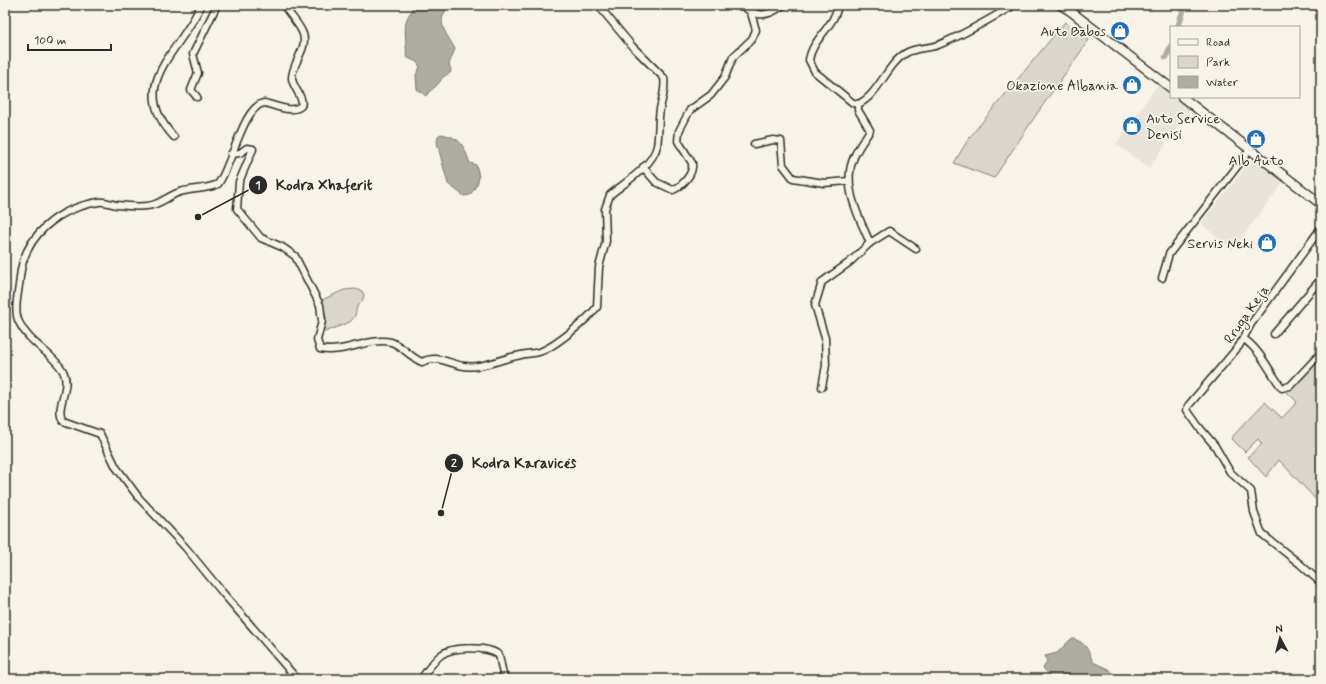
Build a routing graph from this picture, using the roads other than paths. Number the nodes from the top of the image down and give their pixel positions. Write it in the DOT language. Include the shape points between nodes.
graph roads {
  1 [pos="201,5"];
  2 [pos="217,5"];
  3 [pos="284,5"];
  4 [pos="598,5"];
  5 [pos="742,5"];
  6 [pos="783,5"];
  7 [pos="838,5"];
  8 [pos="1014,5"];
  9 [pos="1061,5"];
  10 [pos="751,13"];
  11 [pos="1170,87"];
  12 [pos="197,97"];
  13 [pos="1183,98"];
  14 [pos="858,104"];
  15 [pos="174,137"];
  16 [pos="754,144"];
  17 [pos="1250,150"];
  18 [pos="231,154"];
  19 [pos="643,167"];
  20 [pos="849,181"];
  21 [pos="1321,204"];
  22 [pos="1321,228"];
  23 [pos="870,243"];
  24 [pos="916,249"];
  25 [pos="1162,278"];
  26 [pos="1321,279"];
  27 [pos="1274,334"];
  28 [pos="1244,339"];
  29 [pos="1321,353"];
  30 [pos="822,387"];
  31 [pos="1321,583"];
  32 [pos="297,679"];
  33 [pos="421,679"];
  34 [pos="504,679"];
  1 -- 15 [label="street" via="173,48 157,80 157,114 162,125"];
  2 -- 12 [label="street" via="193,54 198,73 191,90"];
  3 -- 18 [label="street" via="303,34 304,44 292,78 302,104 298,109 291,110 260,104 253,112"];
  4 -- 19 [label="street" via="632,46 664,78 657,146"];
  5 -- 10 [label="street"];
  6 -- 10 [label="street" via="766,14"];
  7 -- 14 [label="street" via="836,13 812,48 809,60 815,72 853,103"];
  8 -- 14 [label="street" via="938,45 917,48 905,53 893,64 868,97"];
  9 -- 11 [label="main road"];
  10 -- 19 [label="street" via="756,30 752,40 733,57 725,77 710,95 690,110 679,131 678,141 693,168 688,177 673,190 656,182"];
  13 -- 17 [label="main road"];
  14 -- 20 [label="street" via="858,110 870,130 853,158"];
  16 -- 20 [label="street" via="779,140 783,165 793,178 824,183"];
  17 -- 21 [label="main road"];
  17 -- 25 [label="street" via="1169,254"];
  18 -- 19 [label="street" via="240,153 247,148 253,149 239,182 237,209 261,238 295,256 320,305 322,321 317,340 320,349 332,351 376,342 391,342 422,362 438,359 463,366 478,366 521,354 539,352 560,340 593,313 597,307 599,268 606,241 607,201 610,195"];
  18 -- 32 [label="street" via="224,176 214,186 182,191 148,206 105,202 93,204 73,210 44,228 35,236 22,264 17,305 18,320 26,335 63,371 66,385 61,408 63,421 100,434 116,467 139,498 186,548"];
  20 -- 23 [label="street" via="857,213"];
  22 -- 28 [label="street, Rruga Keja" via="1251,324"];
  23 -- 24 [label="street" via="889,231"];
  23 -- 30 [label="street" via="850,262 822,282 816,305 825,338 826,365"];
  26 -- 27 [label="street"];
  28 -- 29 [label="street" via="1260,354 1282,388 1290,386"];
  28 -- 31 [label="street, Rruga Keja" via="1187,410 1215,446 1230,472 1251,491 1254,512 1262,534"];
  33 -- 34 [label="street" via="441,655 448,651 473,648 490,650 499,655"];
}
